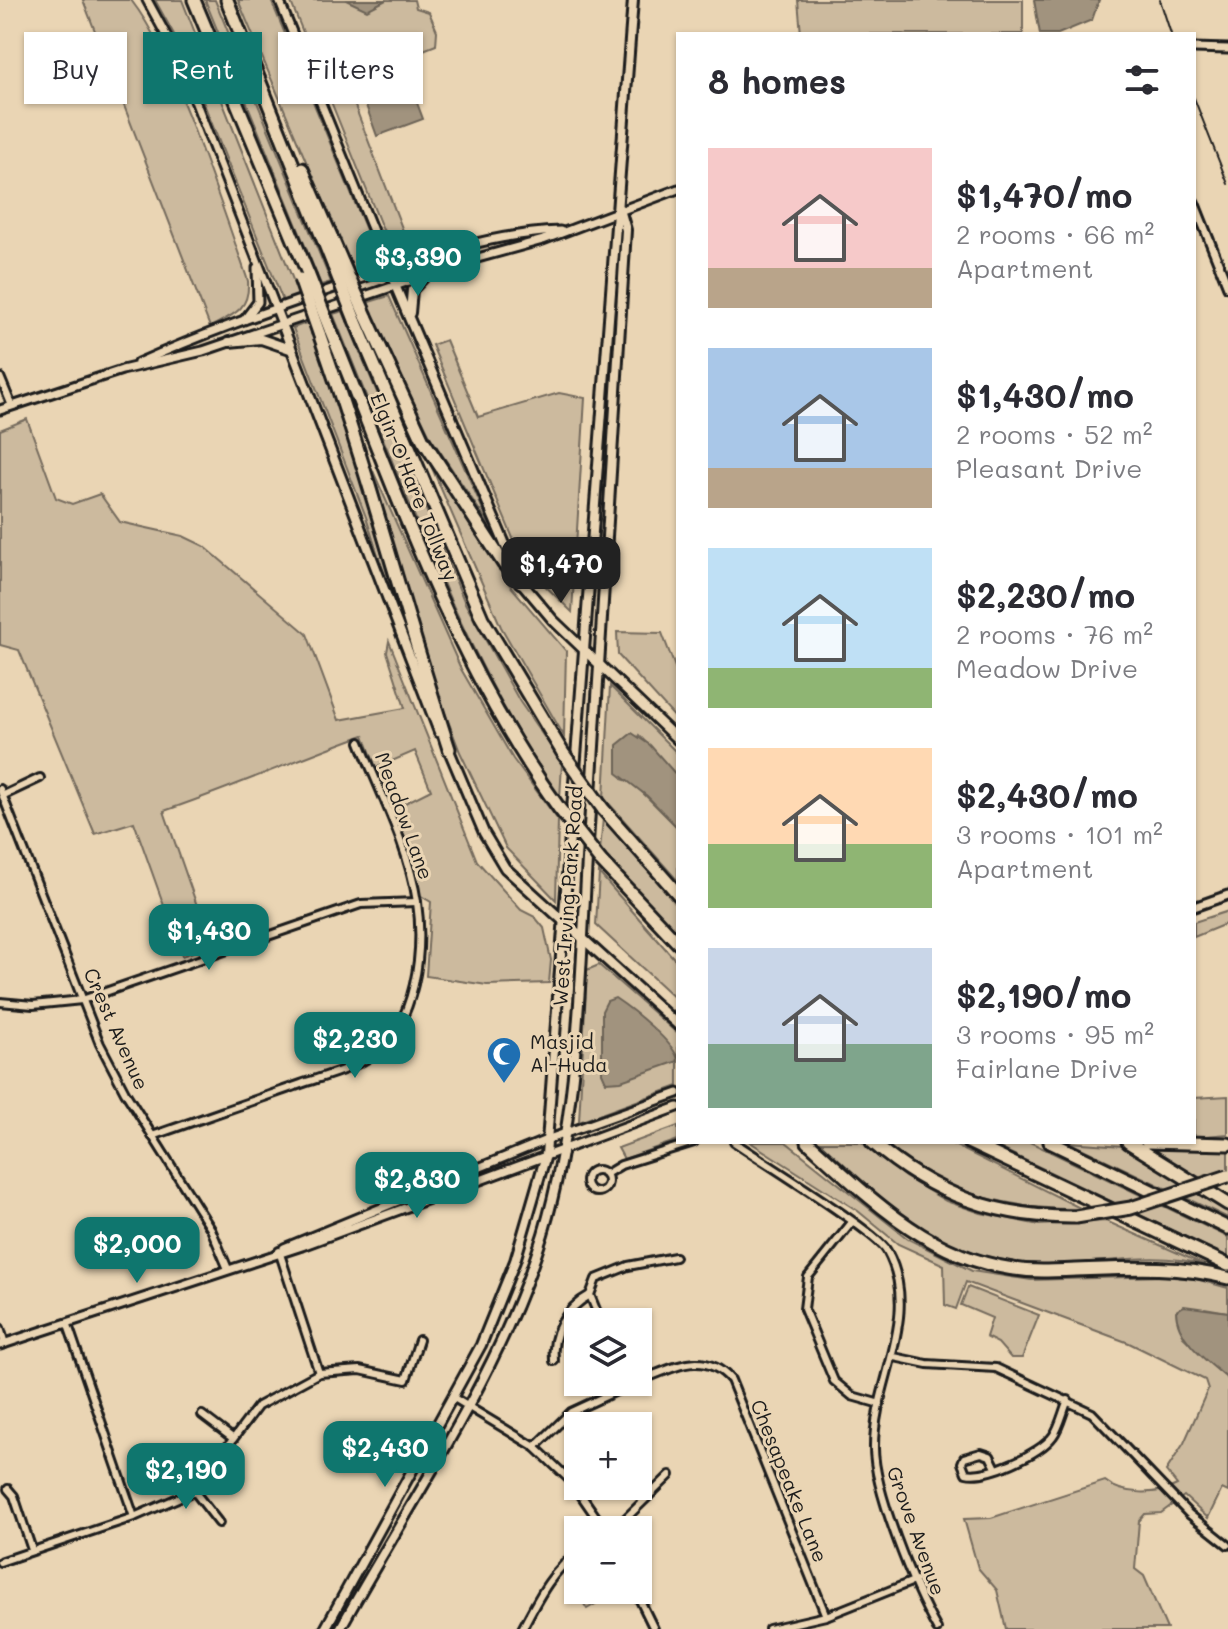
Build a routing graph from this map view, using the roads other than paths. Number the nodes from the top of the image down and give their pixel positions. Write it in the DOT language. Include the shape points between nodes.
graph roads {
  1 [pos="147,0"];
  2 [pos="194,0"];
  3 [pos="227,0"];
  4 [pos="279,0"];
  5 [pos="633,0"];
  6 [pos="1196,48"];
  7 [pos="1228,49"];
  8 [pos="676,190"];
  9 [pos="1196,207"];
  10 [pos="620,209"];
  11 [pos="372,226"];
  12 [pos="564,231"];
  13 [pos="255,254"];
  14 [pos="430,255"];
  15 [pos="389,269"];
  16 [pos="426,275"];
  17 [pos="395,285"];
  18 [pos="1228,287"];
  19 [pos="277,308"];
  20 [pos="361,318"];
  21 [pos="243,320"];
  22 [pos="411,322"];
  23 [pos="282,324"];
  24 [pos="325,331"];
  25 [pos="229,342"];
  26 [pos="292,351"];
  27 [pos="122,370"];
  28 [pos="0,377"];
  29 [pos="12,406"];
  30 [pos="0,410"];
  31 [pos="521,582"];
  32 [pos="582,645"];
  33 [pos="600,664"];
  34 [pos="676,736"];
  35 [pos="360,742"];
  36 [pos="449,749"];
  37 [pos="40,778"];
  38 [pos="2,792"];
  39 [pos="676,892"];
  40 [pos="1228,895"];
  41 [pos="417,902"];
  42 [pos="1196,906"];
  43 [pos="655,920"];
  44 [pos="566,922"];
  45 [pos="582,937"];
  46 [pos="676,941"];
  47 [pos="676,949"];
  48 [pos="82,1000"];
  49 [pos="0,1002"];
  50 [pos="676,1023"];
  51 [pos="676,1094"];
  52 [pos="676,1108"];
  53 [pos="566,1133"];
  54 [pos="152,1136"];
  55 [pos="549,1139"];
  56 [pos="688,1144"];
  57 [pos="737,1144"];
  58 [pos="810,1144"];
  59 [pos="875,1144"];
  60 [pos="972,1144"];
  61 [pos="1054,1144"];
  62 [pos="1131,1144"];
  63 [pos="1172,1144"];
  64 [pos="1228,1144"];
  65 [pos="563,1149"];
  66 [pos="546,1155"];
  67 [pos="606,1174"];
  68 [pos="1228,1176"];
  69 [pos="1228,1204"];
  70 [pos="852,1222"];
  71 [pos="1228,1228"];
  72 [pos="279,1251"];
  73 [pos="675,1257"];
  74 [pos="1228,1265"];
  75 [pos="228,1269"];
  76 [pos="1228,1278"];
  77 [pos="590,1295"];
  78 [pos="595,1308"];
  79 [pos="68,1325"];
  80 [pos="0,1328"];
  81 [pos="419,1340"];
  82 [pos="3,1344"];
  83 [pos="894,1357"];
  84 [pos="554,1361"];
  85 [pos="319,1373"];
  86 [pos="652,1377"];
  87 [pos="602,1396"];
  88 [pos="454,1398"];
  89 [pos="1068,1400"];
  90 [pos="880,1404"];
  91 [pos="467,1406"];
  92 [pos="202,1415"];
  93 [pos="231,1437"];
  94 [pos="535,1447"];
  95 [pos="996,1468"];
  96 [pos="670,1475"];
  97 [pos="8,1489"];
  98 [pos="194,1491"];
  99 [pos="595,1516"];
  100 [pos="628,1516"];
  101 [pos="134,1517"];
  102 [pos="219,1523"];
  103 [pos="1228,1545"];
  104 [pos="32,1550"];
  105 [pos="0,1562"];
  106 [pos="564,1565"];
  107 [pos="916,1580"];
  108 [pos="642,1604"];
  109 [pos="826,1616"];
  110 [pos="325,1629"];
  111 [pos="340,1629"];
  112 [pos="522,1629"];
  113 [pos="654,1629"];
  114 [pos="769,1629"];
  115 [pos="937,1629"];
  1 -- 13 [label="street" via="178,57"];
  2 -- 24 [label="highway, Elgin-O'Hare Tollway, bridge"];
  3 -- 20 [label="highway, Elgin-O'Hare Tollway, bridge"];
  4 -- 11 [label="street"];
  5 -- 10 [label="main road, West Irving Park Road"];
  6 -- 7 [label="street"];
  8 -- 10 [label="street"];
  9 -- 18 [label="street"];
  10 -- 12 [label="street"];
  10 -- 32 [label="main road, West Irving Park Road" via="613,233"];
  10 -- 33 [label="main road, West Irving Park Road" via="626,230"];
  11 -- 14 [label="street" via="396,252"];
  11 -- 15 [label="street"];
  12 -- 14 [label="street"];
  12 -- 16 [label="street"];
  13 -- 19 [label="street"];
  13 -- 21 [label="street" via="258,302"];
  14 -- 15 [label="street"];
  15 -- 17 [label="street"];
  15 -- 19 [label="street"];
  16 -- 17 [label="street"];
  16 -- 22 [label="main road" via="412,290"];
  17 -- 22 [label="main road"];
  17 -- 23 [label="street"];
  19 -- 21 [label="street"];
  19 -- 23 [label="street"];
  20 -- 31 [label="highway" via="413,422 504,564"];
  20 -- 39 [label="highway, Elgin-O'Hare Tollway, bridge" via="482,618 563,753 603,809"];
  21 -- 27 [label="street"];
  22 -- 31 [label="main road"];
  23 -- 25 [label="street"];
  23 -- 26 [label="main road"];
  24 -- 36 [label="highway"];
  24 -- 43 [label="highway, Elgin-O'Hare Tollway, bridge" via="463,649 509,735 600,860"];
  25 -- 26 [label="main road" via="261,339"];
  25 -- 27 [label="street"];
  26 -- 36 [label="main road" via="413,669"];
  27 -- 29 [label="street"];
  28 -- 29 [label="street"];
  29 -- 30 [label="street"];
  31 -- 32 [label="main road"];
  32 -- 33 [label="main road"];
  32 -- 44 [label="main road, West Irving Park Road"];
  33 -- 34 [label="main road"];
  33 -- 45 [label="main road, West Irving Park Road"];
  35 -- 41 [label="street, Meadow Lane"];
  36 -- 44 [label="main road" via="493,850 522,886"];
  37 -- 38 [label="street"];
  38 -- 48 [label="street, Crest Avenue"];
  40 -- 42 [label="street"];
  41 -- 48 [label="street" via="361,904"];
  41 -- 54 [label="street, Meadow Lane" via="418,955 409,1000 393,1035 373,1055"];
  43 -- 46 [label="highway, Elgin-O'Hare Tollway"];
  43 -- 47 [label="highway"];
  44 -- 45 [label="main road"];
  44 -- 55 [label="main road, West Irving Park Road"];
  45 -- 50 [label="main road"];
  45 -- 53 [label="main road, West Irving Park Road"];
  48 -- 49 [label="street"];
  48 -- 54 [label="street, Crest Avenue" via="124,1091"];
  51 -- 53 [label="street"];
  52 -- 65 [label="street"];
  53 -- 55 [label="street"];
  53 -- 65 [label="main road, West Irving Park Road"];
  54 -- 75 [label="street, Crest Avenue" via="211,1229"];
  55 -- 66 [label="main road, West Irving Park Road"];
  55 -- 72 [label="street"];
  56 -- 67 [label="street"];
  57 -- 70 [label="street, Grove Avenue"];
  58 -- 76 [label="highway" via="905,1227 975,1261 1032,1271 1162,1266"];
  59 -- 68 [label="highway, bridge" via="915,1176 956,1197 1014,1214 1076,1217 1131,1208"];
  60 -- 74 [label="highway"];
  61 -- 71 [label="highway"];
  62 -- 69 [label="highway"];
  63 -- 64 [label="highway"];
  65 -- 66 [label="street"];
  65 -- 91 [label="main road, West Irving Park Road" via="544,1232 517,1310"];
  66 -- 72 [label="street"];
  66 -- 88 [label="main road, West Irving Park Road" via="500,1303"];
  70 -- 83 [label="street, Grove Avenue" via="886,1248 898,1279"];
  70 -- 90 [label="street" via="808,1277 804,1309 840,1389"];
  72 -- 75 [label="street"];
  72 -- 85 [label="street"];
  73 -- 77 [label="street" via="607,1273 596,1279"];
  75 -- 79 [label="street"];
  77 -- 78 [label="street"];
  77 -- 84 [label="street" via="565,1316"];
  79 -- 82 [label="street"];
  79 -- 101 [label="street"];
  80 -- 82 [label="street"];
  81 -- 85 [label="street" via="406,1380 360,1370"];
  83 -- 89 [label="street" via="996,1368"];
  83 -- 90 [label="street, Grove Avenue"];
  85 -- 93 [label="street" via="258,1406"];
  86 -- 109 [label="street, Chesapeake Lane" via="693,1362 715,1364 731,1380"];
  87 -- 94 [label="street" via="571,1412"];
  88 -- 91 [label="street"];
  88 -- 110 [label="main road, West Irving Park Road"];
  89 -- 95 [label="street" via="1053,1436 1034,1453"];
  89 -- 103 [label="street" via="1092,1413 1189,1514"];
  90 -- 107 [label="street, Grove Avenue" via="874,1438 877,1478"];
  91 -- 94 [label="street"];
  91 -- 111 [label="main road, West Irving Park Road"];
  92 -- 93 [label="street"];
  93 -- 98 [label="street"];
  94 -- 99 [label="street" via="572,1482"];
  95 -- 95 [label="street" via="990,1456 981,1453 962,1463 966,1473"];
  96 -- 100 [label="street"];
  97 -- 104 [label="street"];
  98 -- 101 [label="street"];
  98 -- 102 [label="street"];
  101 -- 104 [label="street"];
  104 -- 105 [label="street"];
  106 -- 112 [label="street"];
  107 -- 109 [label="street"];
  107 -- 115 [label="street, Grove Avenue"];
  108 -- 113 [label="street"];
  109 -- 114 [label="street"];
}
